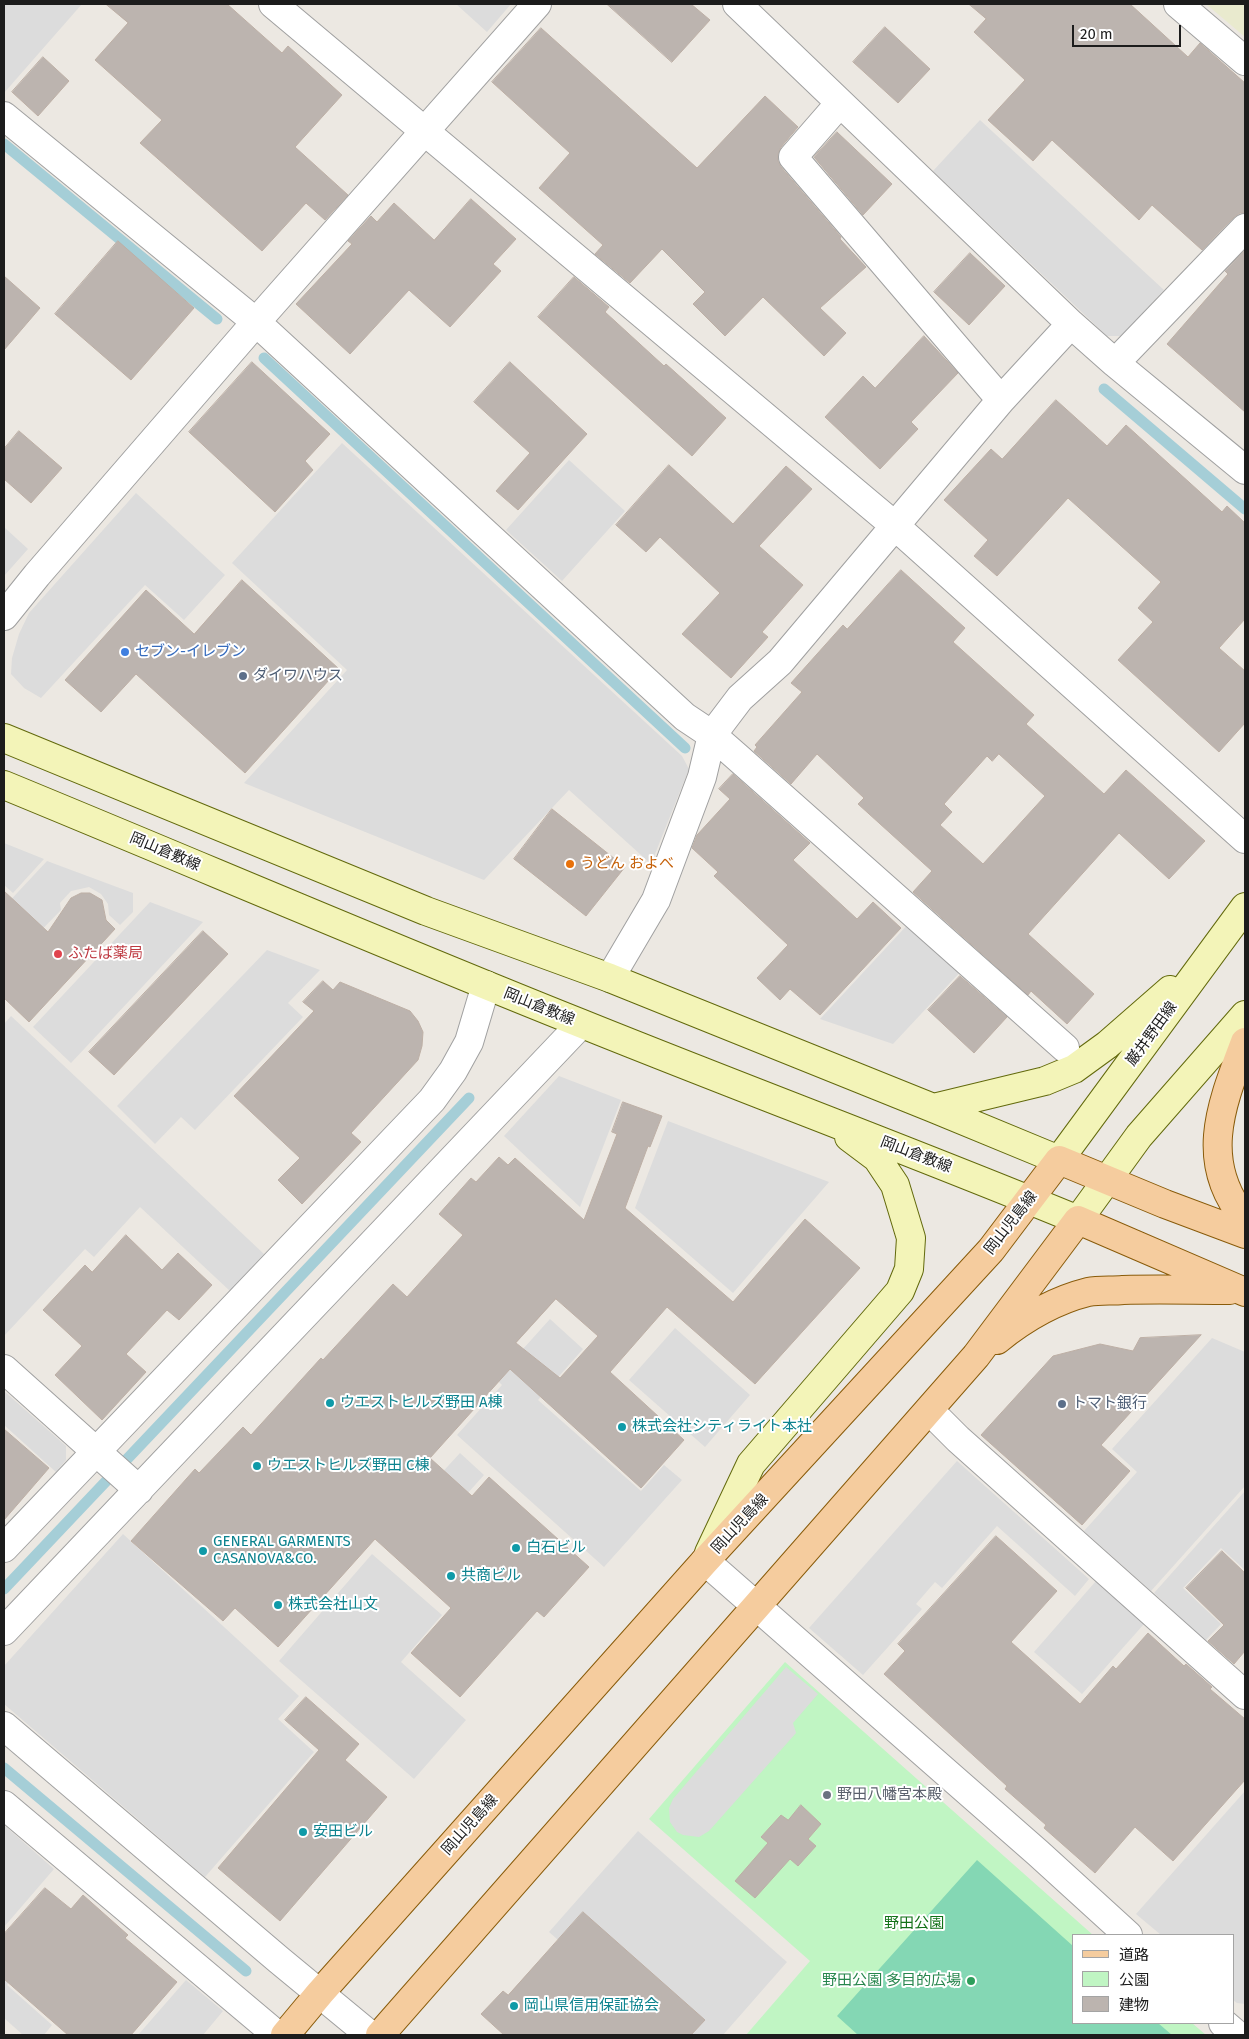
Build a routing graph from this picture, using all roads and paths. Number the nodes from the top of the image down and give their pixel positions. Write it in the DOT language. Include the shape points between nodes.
graph roads {
  1 [pos="273,4"];
  2 [pos="537,4"];
  3 [pos="737,4"];
  4 [pos="1178,4"];
  5 [pos="1245,61"];
  6 [pos="840,103"];
  7 [pos="4,116"];
  8 [pos="425,132"];
  9 [pos="1245,228"];
  10 [pos="256,322"];
  11 [pos="1071,324"];
  12 [pos="1114,363"];
  13 [pos="1001,400"];
  14 [pos="1245,470"];
  15 [pos="894,525"];
  16 [pos="4,616"];
  17 [pos="712,735"];
  18 [pos="4,738"];
  19 [pos="4,785"];
  20 [pos="1245,838"];
  21 [pos="1245,907"];
  22 [pos="1210,954"];
  23 [pos="610,978"];
  24 [pos="486,985"];
  25 [pos="1245,1015"];
  26 [pos="581,1024"];
  27 [pos="1245,1042"];
  28 [pos="1065,1048"];
  29 [pos="934,1108"];
  30 [pos="828,1121"];
  31 [pos="1059,1160"];
  32 [pos="1108,1180"];
  33 [pos="1029,1200"];
  34 [pos="1245,1219"];
  35 [pos="1078,1220"];
  36 [pos="1245,1234"];
  37 [pos="1243,1291"];
  38 [pos="976,1356"];
  39 [pos="4,1369"];
  40 [pos="930,1410"];
  41 [pos="102,1456"];
  42 [pos="134,1485"];
  43 [pos="4,1548"];
  44 [pos="705,1561"];
  45 [pos="756,1607"];
  46 [pos="4,1631"];
  47 [pos="1245,1695"];
  48 [pos="4,1726"];
  49 [pos="4,1805"];
  50 [pos="1127,1934"];
  51 [pos="320,1993"];
  52 [pos="1225,2024"];
  53 [pos="278,2035"];
  54 [pos="285,2035"];
  55 [pos="370,2035"];
  56 [pos="380,2035"];
  57 [pos="1237,2035"];
  1 -- 8 [label="street"];
  2 -- 8 [label="street"];
  3 -- 6 [label="street"];
  4 -- 5 [label="street"];
  6 -- 11 [label="street"];
  6 -- 13 [label="street" via="792,157"];
  7 -- 10 [label="street"];
  8 -- 10 [label="street"];
  8 -- 15 [label="street"];
  9 -- 12 [label="street"];
  10 -- 16 [label="street"];
  10 -- 17 [label="street" via="685,717"];
  11 -- 12 [label="street"];
  11 -- 13 [label="street"];
  12 -- 14 [label="street"];
  13 -- 15 [label="street"];
  15 -- 17 [label="street" via="780,662 740,698"];
  15 -- 20 [label="street"];
  17 -- 23 [label="street" via="702,777 656,900"];
  17 -- 28 [label="street"];
  18 -- 23 [label="main road" via="426,911"];
  19 -- 24 [label="main road, 岡山倉敷線"];
  21 -- 22 [label="main road, 巌井野田線"];
  22 -- 29 [label="main road" via="1114,1039 1074,1069 1045,1081"];
  22 -- 31 [label="main road, 巌井野田線"];
  23 -- 29 [label="main road"];
  24 -- 26 [label="main road, 岡山倉敷線"];
  24 -- 41 [label="street" via="469,1042 432,1100"];
  25 -- 32 [label="main road" via="1140,1136"];
  26 -- 30 [label="main road, 岡山倉敷線"];
  26 -- 42 [label="street"];
  27 -- 34 [label="main road" via="1218,1122 1223,1182"];
  29 -- 31 [label="main road"];
  30 -- 33 [label="main road, 岡山倉敷線"];
  30 -- 44 [label="main road" via="876,1158 895,1186 911,1238 909,1269 900,1291 751,1464"];
  31 -- 32 [label="main road"];
  31 -- 33 [label="main road, 岡山児島線"];
  32 -- 35 [label="main road"];
  32 -- 36 [label="main road"];
  33 -- 35 [label="main road, 岡山倉敷線"];
  33 -- 44 [label="main road, 岡山児島線" via="991,1250"];
  35 -- 37 [label="main road"];
  35 -- 38 [label="main road"];
  37 -- 38 [label="main road" via="1090,1292 1067,1299 1012,1328"];
  38 -- 40 [label="main road"];
  39 -- 41 [label="street"];
  40 -- 45 [label="main road"];
  40 -- 47 [label="street" via="958,1439"];
  41 -- 42 [label="street"];
  41 -- 43 [label="street"];
  42 -- 46 [label="street"];
  44 -- 45 [label="street"];
  44 -- 51 [label="main road, 岡山児島線"];
  45 -- 50 [label="street"];
  45 -- 56 [label="main road"];
  48 -- 51 [label="street"];
  49 -- 53 [label="street"];
  51 -- 54 [label="main road, 岡山児島線"];
  51 -- 55 [label="street"];
  52 -- 57 [label="street"];
}
